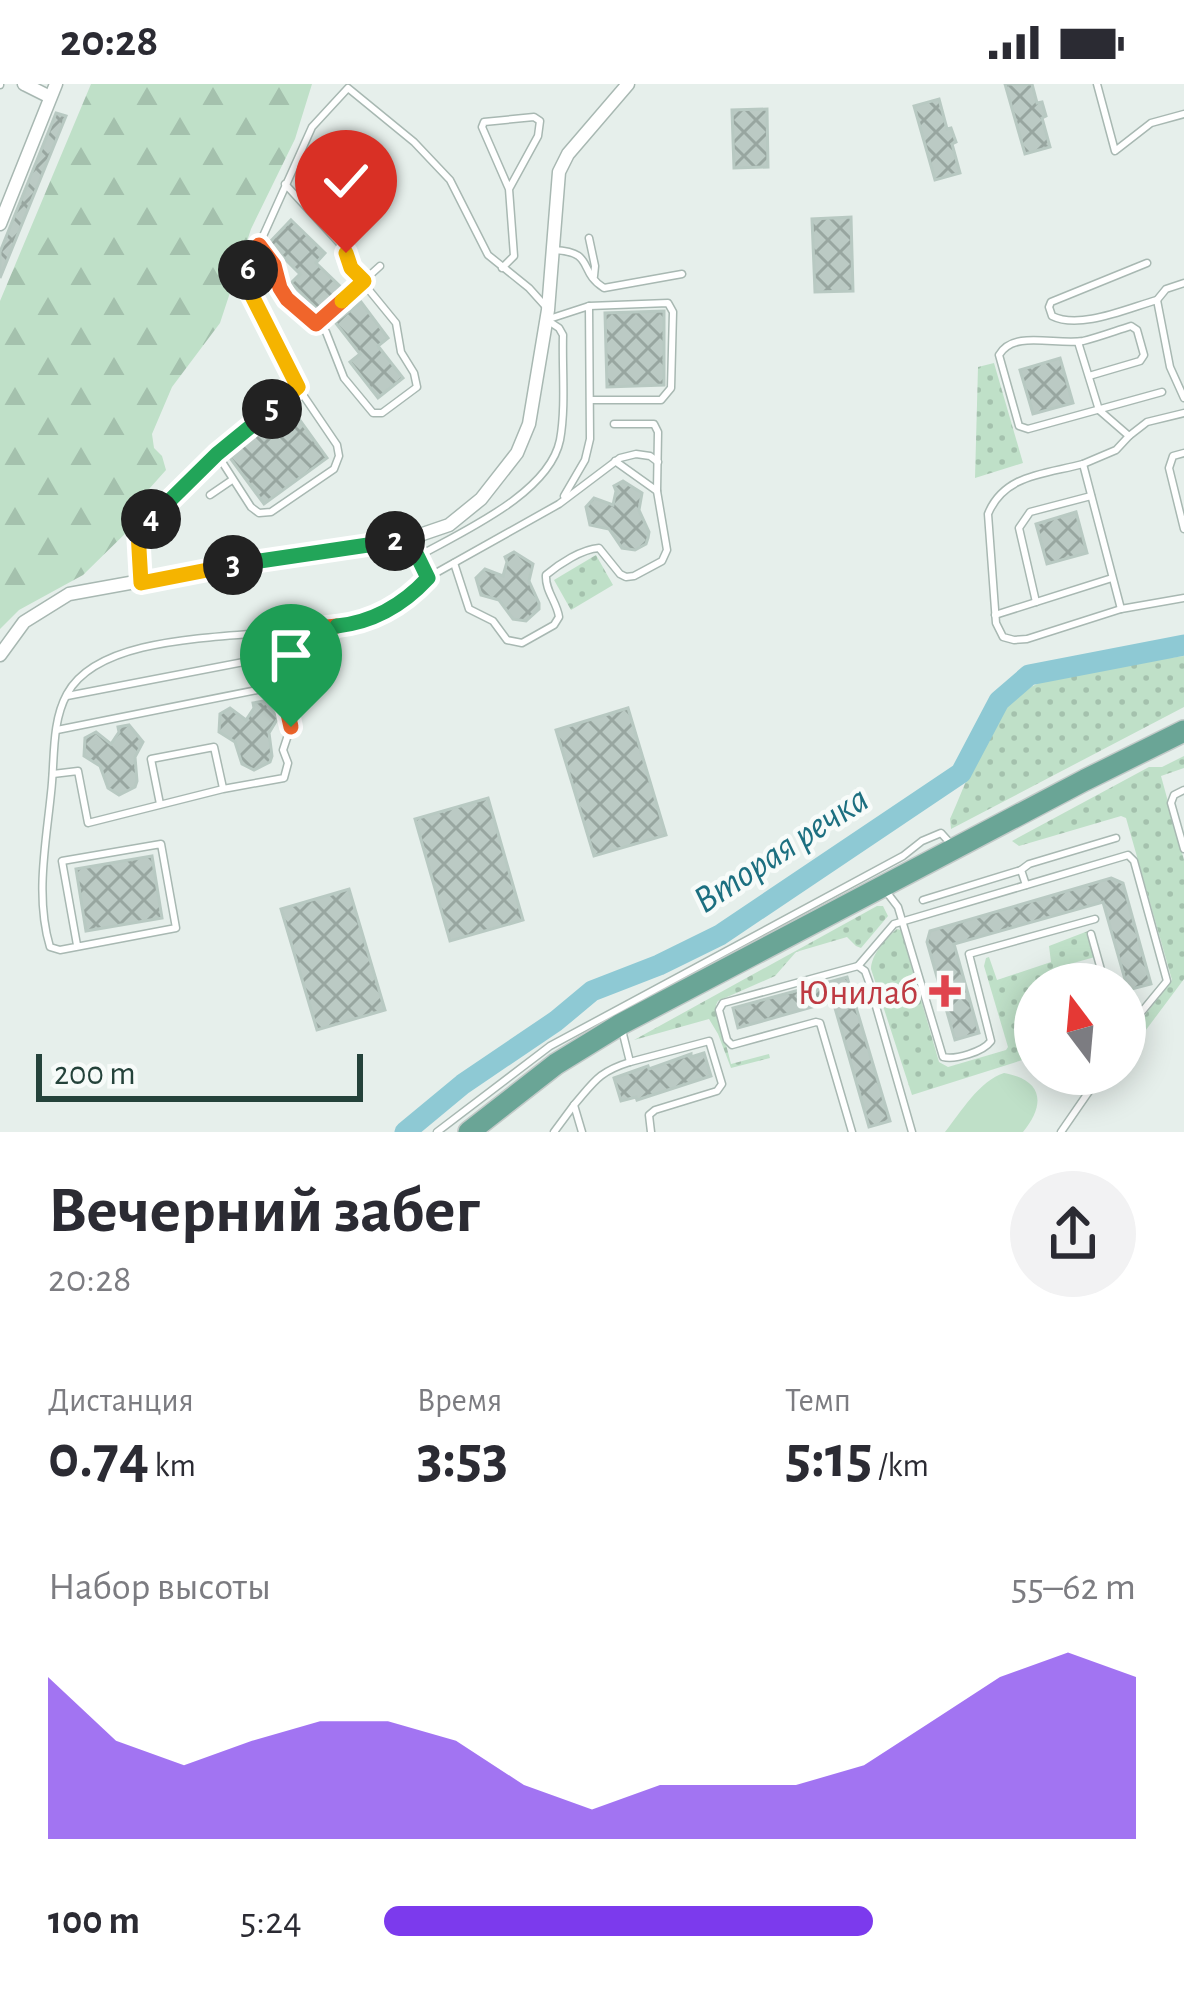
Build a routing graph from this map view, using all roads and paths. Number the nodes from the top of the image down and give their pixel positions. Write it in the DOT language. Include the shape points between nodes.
graph roads {
  1 [pos="24,84"];
  2 [pos="1097,84"];
  3 [pos="348,85"];
  4 [pos="620,87"];
  5 [pos="53,91"];
  6 [pos="1184,114"];
  7 [pos="285,184"];
  8 [pos="509,189"];
  9 [pos="0,224"];
  10 [pos="589,238"];
  11 [pos="259,245"];
  12 [pos="554,250"];
  13 [pos="1147,263"];
  14 [pos="380,266"];
  15 [pos="502,268"];
  16 [pos="682,274"];
  17 [pos="593,278"];
  18 [pos="364,281"];
  19 [pos="1184,283"];
  20 [pos="1157,300"];
  21 [pos="589,306"];
  22 [pos="547,315"];
  23 [pos="316,324"];
  24 [pos="1078,342"];
  25 [pos="1089,376"];
  26 [pos="298,387"];
  27 [pos="1162,392"];
  28 [pos="1184,398"];
  29 [pos="591,400"];
  30 [pos="1099,410"];
  31 [pos="1184,413"];
  32 [pos="614,424"];
  33 [pos="1129,436"];
  34 [pos="1184,453"];
  35 [pos="217,454"];
  36 [pos="615,461"];
  37 [pos="658,462"];
  38 [pos="1083,464"];
  39 [pos="233,479"];
  40 [pos="657,491"];
  41 [pos="211,495"];
  42 [pos="1091,496"];
  43 [pos="559,504"];
  44 [pos="1184,529"];
  45 [pos="409,539"];
  46 [pos="417,557"];
  47 [pos="454,563"];
  48 [pos="428,578"];
  49 [pos="1113,578"];
  50 [pos="141,583"];
  51 [pos="1184,598"];
  52 [pos="1036,602"];
  53 [pos="1121,609"];
  54 [pos="995,615"];
  55 [pos="270,633"];
  56 [pos="0,655"];
  57 [pos="275,656"];
  58 [pos="282,686"];
  59 [pos="66,696"];
  60 [pos="57,730"];
  61 [pos="1184,731"];
  62 [pos="53,774"];
  63 [pos="223,789"];
  64 [pos="1184,790"];
  65 [pos="160,804"];
  66 [pos="1116,838"];
  67 [pos="1184,849"];
  68 [pos="954,850"];
  69 [pos="1021,870"];
  70 [pos="1026,885"];
  71 [pos="883,887"];
  72 [pos="922,901"];
  73 [pos="1095,919"];
  74 [pos="902,921"];
  75 [pos="1091,934"];
  76 [pos="77,945"];
  77 [pos="1099,963"];
  78 [pos="857,965"];
  79 [pos="1146,1006"];
  80 [pos="621,1024"];
  81 [pos="630,1062"];
  82 [pos="1087,1095"];
  83 [pos="574,1105"];
  84 [pos="436,1132"];
  85 [pos="469,1132"];
  86 [pos="554,1132"];
  87 [pos="582,1132"];
  88 [pos="652,1132"];
  89 [pos="852,1132"];
  90 [pos="912,1132"];
  91 [pos="1061,1132"];
  1 -- 5 [label="street"];
  2 -- 6 [label="lane" via="1114,151 1150,123"];
  3 -- 7 [label="lane" via="312,127"];
  3 -- 15 [label="lane" via="450,180"];
  4 -- 12 [label="street" via="559,172"];
  5 -- 9 [label="street"];
  7 -- 11 [label="lane"];
  7 -- 18 [label="lane"];
  8 -- 8 [label="lane" via="482,127 534,117 538,136"];
  8 -- 15 [label="lane" via="514,256"];
  10 -- 17 [label="lane"];
  11 -- 23 [label="lane" via="287,299"];
  11 -- 26 [label="lane" via="248,288"];
  12 -- 17 [label="lane" via="580,256"];
  12 -- 22 [label="street"];
  13 -- 20 [label="lane" via="1049,308 1077,322"];
  14 -- 18 [label="lane"];
  15 -- 22 [label="lane"];
  16 -- 17 [label="lane" via="604,288"];
  18 -- 23 [label="lane"];
  18 -- 23 [label="lane" via="399,328 417,387 373,413"];
  19 -- 20 [label="lane"];
  20 -- 28 [label="lane"];
  21 -- 22 [label="lane"];
  21 -- 29 [label="lane"];
  21 -- 29 [label="lane" via="668,303 673,312 667,395"];
  22 -- 45 [label="street" via="517,453 449,525"];
  22 -- 46 [label="lane" via="563,335 561,435 549,468 454,540"];
  24 -- 25 [label="lane"];
  24 -- 25 [label="lane" via="1137,330 1140,361"];
  24 -- 30 [label="lane" via="1004,346 999,355 1019,426"];
  25 -- 30 [label="lane"];
  26 -- 35 [label="lane"];
  26 -- 39 [label="lane" via="338,446 334,469 271,512 251,507"];
  27 -- 30 [label="lane"];
  29 -- 43 [label="lane" via="585,460"];
  30 -- 33 [label="lane"];
  31 -- 33 [label="lane"];
  32 -- 37 [label="lane" via="654,424"];
  33 -- 38 [label="lane"];
  34 -- 44 [label="lane" via="1169,468"];
  35 -- 39 [label="lane"];
  35 -- 50 [label="lane" via="138,532"];
  36 -- 37 [label="lane" via="636,454"];
  36 -- 40 [label="lane"];
  36 -- 43 [label="lane"];
  37 -- 40 [label="lane"];
  38 -- 42 [label="lane"];
  38 -- 54 [label="lane" via="1022,480 994,500 988,514"];
  39 -- 41 [label="lane"];
  40 -- 47 [label="lane" via="662,560 626,577 591,548 552,570 546,584 559,617 522,644 470,609"];
  42 -- 49 [label="lane"];
  42 -- 52 [label="lane" via="1023,518"];
  43 -- 47 [label="lane"];
  45 -- 46 [label="lane"];
  45 -- 50 [label="street"];
  46 -- 48 [label="lane"];
  47 -- 48 [label="lane"];
  48 -- 55 [label="lane" via="386,612 348,625"];
  49 -- 52 [label="lane"];
  49 -- 53 [label="lane"];
  50 -- 56 [label="street" via="69,594 24,622"];
  51 -- 53 [label="lane"];
  52 -- 54 [label="lane"];
  53 -- 54 [label="lane" via="1014,640 1003,637"];
  55 -- 57 [label="lane"];
  55 -- 59 [label="lane" via="119,654 90,669"];
  57 -- 58 [label="lane"];
  57 -- 59 [label="lane"];
  58 -- 60 [label="lane"];
  58 -- 63 [label="lane" via="291,727 284,778"];
  59 -- 60 [label="lane"];
  60 -- 62 [label="lane"];
  61 -- 68 [label="main road"];
  62 -- 65 [label="lane" via="78,771 88,823"];
  62 -- 76 [label="lane" via="45,929 50,947"];
  63 -- 65 [label="lane"];
  63 -- 65 [label="lane" via="214,747 152,759"];
  64 -- 67 [label="lane" via="1172,803"];
  66 -- 69 [label="lane"];
  68 -- 71 [label="main road"];
  68 -- 84 [label="lane" via="941,833 922,841 550,1046"];
  69 -- 70 [label="lane"];
  69 -- 72 [label="lane"];
  70 -- 74 [label="lane"];
  70 -- 79 [label="lane" via="1132,859 1168,980"];
  71 -- 74 [label="lane"];
  71 -- 80 [label="main road"];
  73 -- 74 [label="lane" via="969,954 991,1042 949,1059"];
  74 -- 78 [label="lane"];
  75 -- 77 [label="lane"];
  76 -- 76 [label="lane" via="176,928 161,844 62,861"];
  78 -- 89 [label="lane" via="718,1010 732,1046 820,1023"];
  78 -- 90 [label="lane" via="869,982"];
  80 -- 81 [label="lane"];
  80 -- 85 [label="main road"];
  81 -- 83 [label="lane" via="604,1071"];
  81 -- 88 [label="lane" via="711,1043 721,1088 655,1110"];
  82 -- 91 [label="lane"];
  83 -- 86 [label="lane"];
  83 -- 87 [label="lane"];
}
